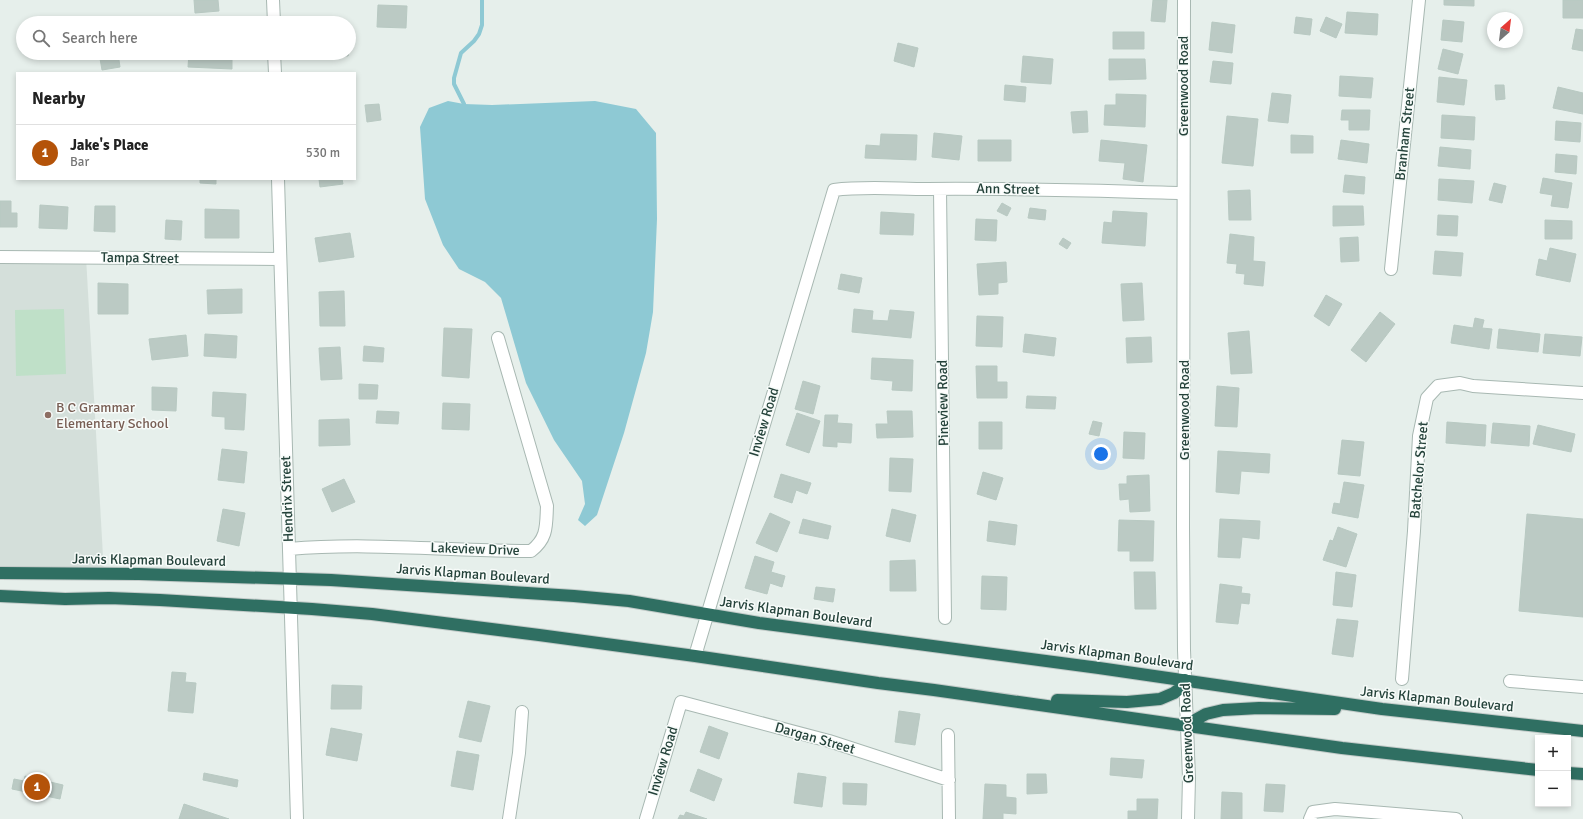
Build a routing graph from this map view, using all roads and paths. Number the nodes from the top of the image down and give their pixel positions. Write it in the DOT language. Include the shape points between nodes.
graph roads {
  1 [pos="273,0"];
  2 [pos="1184,0"];
  3 [pos="1419,0"];
  4 [pos="274,16"];
  5 [pos="274,60"];
  6 [pos="275,72"];
  7 [pos="278,180"];
  8 [pos="940,188"];
  9 [pos="834,190"];
  10 [pos="1183,193"];
  11 [pos="0,257"];
  12 [pos="280,259"];
  13 [pos="1391,269"];
  14 [pos="498,338"];
  15 [pos="1583,393"];
  16 [pos="289,549"];
  17 [pos="0,573"];
  18 [pos="290,579"];
  19 [pos="0,596"];
  20 [pos="291,607"];
  21 [pos="707,615"];
  22 [pos="945,618"];
  23 [pos="695,656"];
  24 [pos="1402,679"];
  25 [pos="1185,680"];
  26 [pos="1510,681"];
  27 [pos="1583,687"];
  28 [pos="1005,700"];
  29 [pos="681,702"];
  30 [pos="1382,709"];
  31 [pos="522,712"];
  32 [pos="1186,725"];
  33 [pos="1583,731"];
  34 [pos="948,735"];
  35 [pos="1535,770"];
  36 [pos="1571,773"];
  37 [pos="1583,774"];
  38 [pos="948,780"];
  39 [pos="1311,815"];
  40 [pos="297,819"];
  41 [pos="509,819"];
  42 [pos="646,819"];
  43 [pos="949,819"];
  44 [pos="1188,819"];
  45 [pos="1456,819"];
  1 -- 4 [label="street"];
  2 -- 10 [label="street, Greenwood Road"];
  3 -- 13 [label="street, Branham Street"];
  5 -- 6 [label="street"];
  7 -- 12 [label="street, Hendrix Street"];
  8 -- 9 [label="street, Ann Street" via="854,187"];
  8 -- 10 [label="street, Ann Street"];
  8 -- 22 [label="street, Pineview Road"];
  9 -- 21 [label="street, Inview Road"];
  10 -- 25 [label="street, Greenwood Road"];
  11 -- 12 [label="street, Tampa Street"];
  12 -- 16 [label="street, Hendrix Street"];
  14 -- 16 [label="street, Lakeview Drive" via="546,506 546,527 540,544 531,551 325,546"];
  15 -- 24 [label="street, Batchelor Street" via="1460,383 1438,386 1427,398 1419,436"];
  16 -- 18 [label="street, Hendrix Street"];
  17 -- 18 [label="highway, Jarvis Klapman Boulevard"];
  18 -- 20 [label="street, Hendrix Street"];
  18 -- 21 [label="highway, Jarvis Klapman Boulevard" via="425,585 574,596 629,601"];
  19 -- 20 [label="highway" via="109,598"];
  20 -- 23 [label="highway" via="380,615"];
  20 -- 40 [label="street, Hendrix Street"];
  21 -- 23 [label="street, Inview Road"];
  21 -- 25 [label="highway, Jarvis Klapman Boulevard"];
  23 -- 28 [label="highway"];
  25 -- 28 [label="highway" via="1174,693 1160,699 1127,702"];
  25 -- 30 [label="highway, Jarvis Klapman Boulevard"];
  25 -- 32 [label="street, Greenwood Road"];
  26 -- 27 [label="street"];
  28 -- 32 [label="highway"];
  29 -- 38 [label="street, Dargan Street" via="829,741"];
  29 -- 42 [label="street, Inview Road"];
  30 -- 32 [label="highway" via="1235,709 1213,712"];
  30 -- 33 [label="highway, Jarvis Klapman Boulevard"];
  31 -- 41 [label="street"];
  32 -- 35 [label="highway" via="1342,748"];
  32 -- 44 [label="street, Greenwood Road"];
  34 -- 38 [label="street"];
  36 -- 37 [label="highway"];
  38 -- 43 [label="street"];
  39 -- 45 [label="street" via="1335,808"];
}
